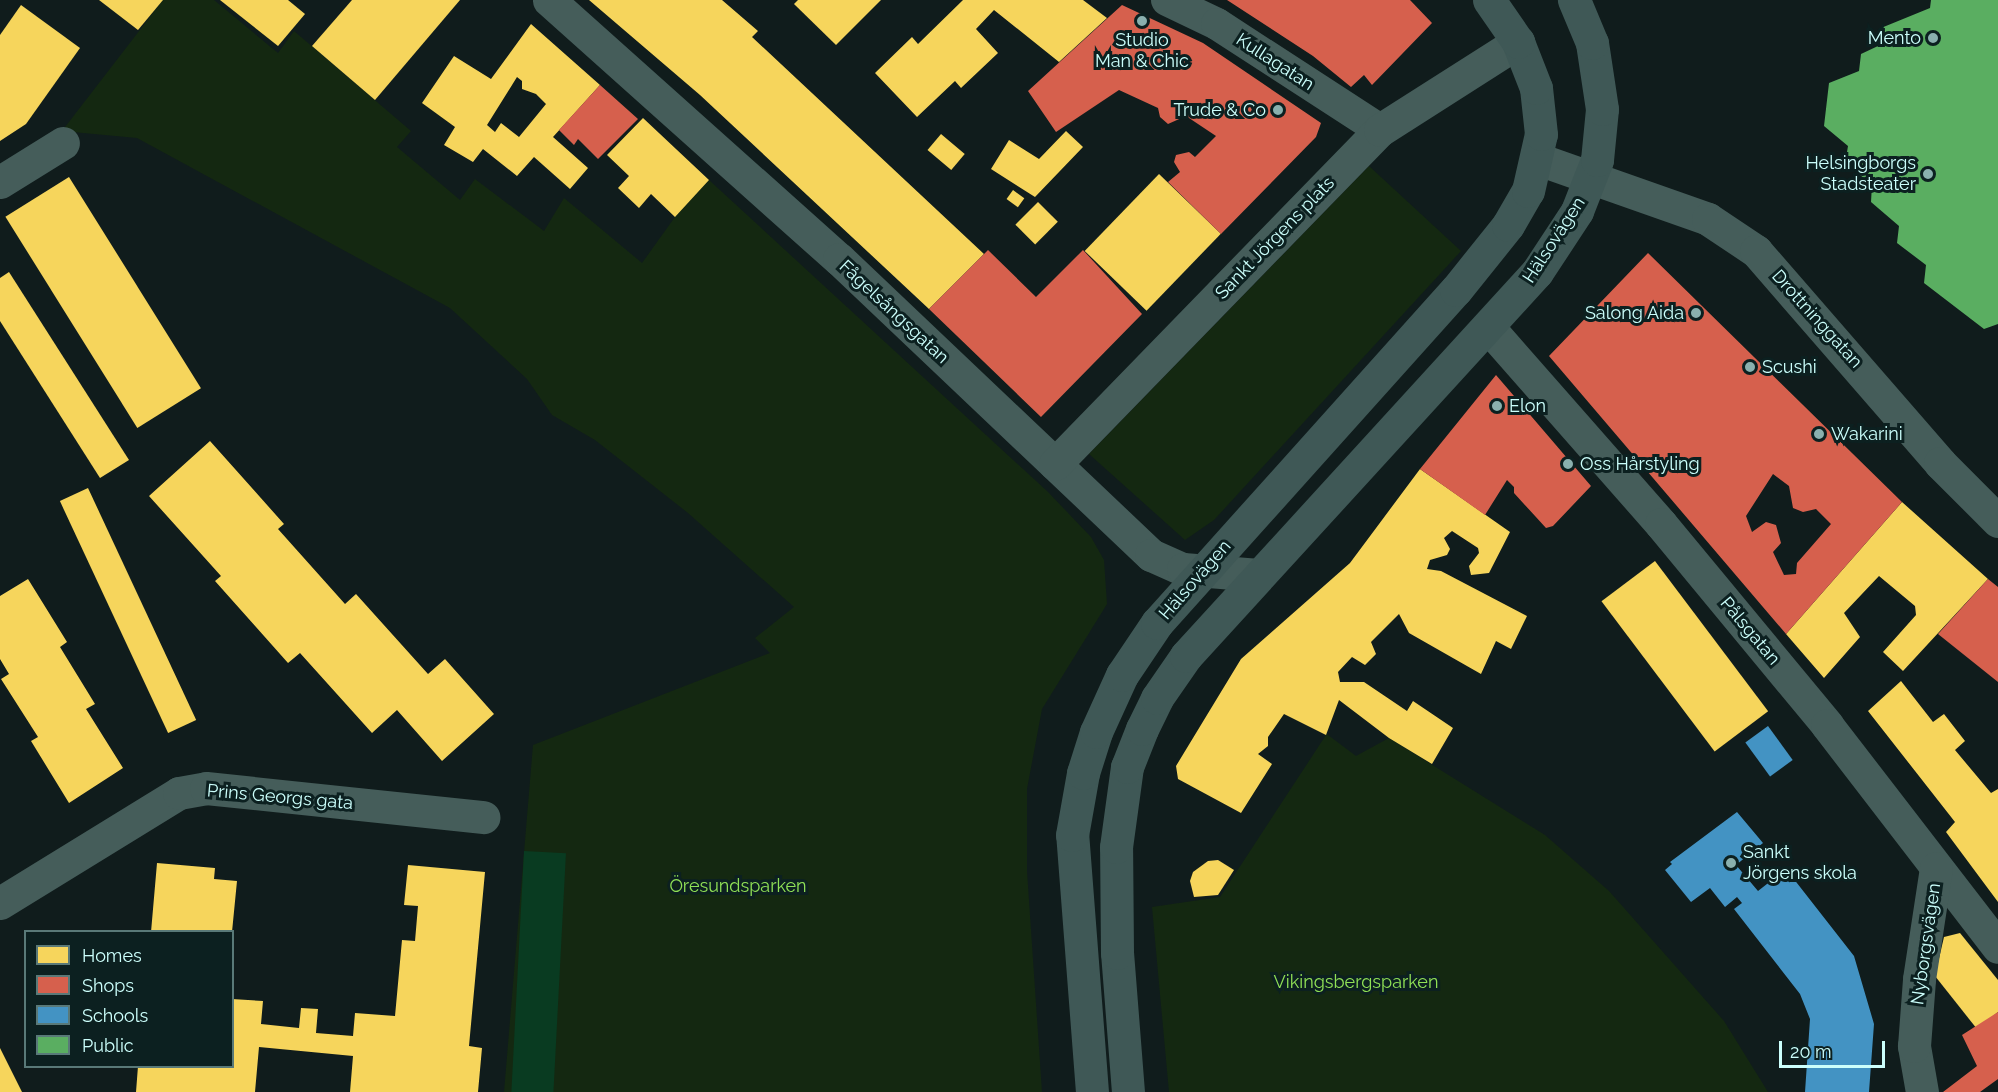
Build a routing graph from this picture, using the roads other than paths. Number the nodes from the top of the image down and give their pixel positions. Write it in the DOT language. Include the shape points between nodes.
graph roads {
  1 [pos="549,0"];
  2 [pos="1167,0"];
  3 [pos="1489,0"];
  4 [pos="1574,0"];
  5 [pos="1518,42"];
  6 [pos="1380,130"];
  7 [pos="63,143"];
  8 [pos="1538,159"];
  9 [pos="1592,178"];
  10 [pos="0,183"];
  11 [pos="1488,327"];
  12 [pos="1055,464"];
  13 [pos="1998,521"];
  14 [pos="1203,570"];
  15 [pos="1259,575"];
  16 [pos="483,817"];
  17 [pos="1936,868"];
  18 [pos="0,903"];
  19 [pos="1998,947"];
  20 [pos="1092,1092"];
  21 [pos="1128,1092"];
  22 [pos="1922,1092"];
  1 -- 12 [label="street, Fågelsångsgatan" via="831,252"];
  2 -- 6 [label="street, Kullagatan" via="1217,24"];
  3 -- 5 [label="main road"];
  4 -- 9 [label="main road" via="1590,35 1600,88 1601,144"];
  5 -- 6 [label="street, Sankt Jörgens plats"];
  5 -- 8 [label="main road" via="1536,88 1542,134"];
  6 -- 12 [label="street, Sankt Jörgens plats"];
  7 -- 10 [label="street"];
  8 -- 9 [label="street, Drottninggatan"];
  8 -- 14 [label="main road, Hälsovägen" via="1528,191 1508,225 1456,290"];
  9 -- 11 [label="main road, Hälsovägen" via="1577,211 1544,262"];
  9 -- 13 [label="street, Drottninggatan" via="1708,219 1756,251 1940,463"];
  11 -- 15 [label="main road, Hälsovägen"];
  11 -- 17 [label="street, Pålsgatan" via="1668,533 1827,725"];
  12 -- 14 [label="street, Fågelsångsgatan" via="1156,559 1172,566"];
  14 -- 15 [label="street, Fågelsångsgatan"];
  14 -- 20 [label="main road, Hälsovägen" via="1157,623 1122,675 1096,732 1083,773 1072,835 1072,863"];
  15 -- 21 [label="main road, Hälsovägen" via="1186,656 1157,698 1127,767 1116,847 1117,952"];
  16 -- 18 [label="street, Prins Georgs gata" via="206,788 179,793"];
  17 -- 19 [label="street, Pålsgatan"];
  17 -- 22 [label="street, Nyborgsvägen" via="1919,979 1914,1046"];
}
